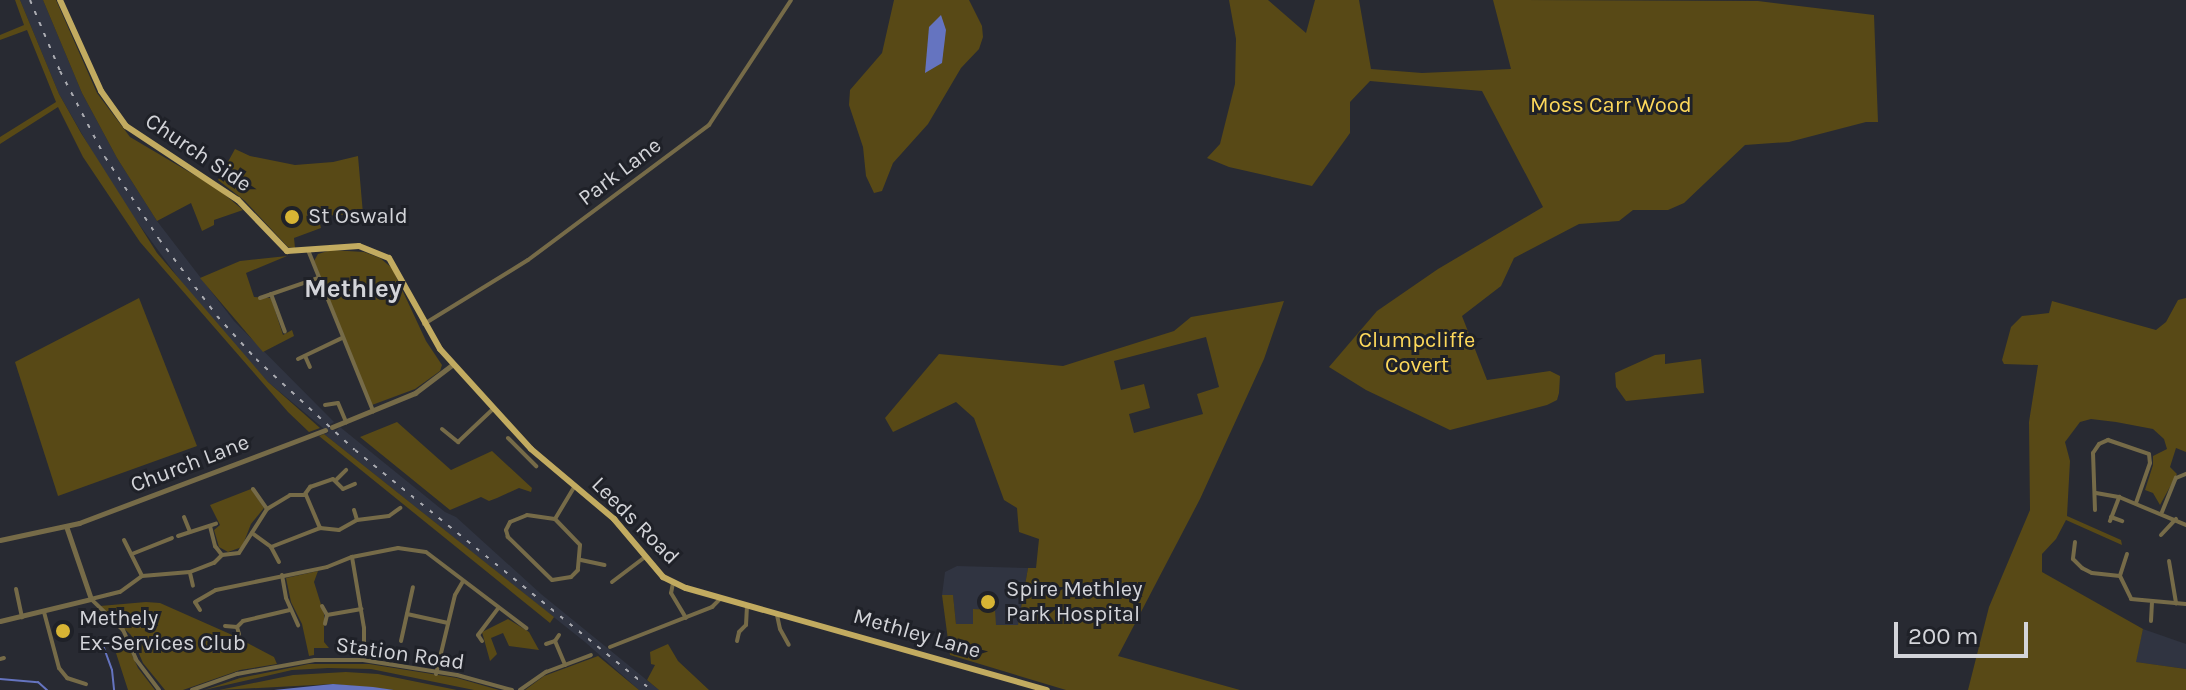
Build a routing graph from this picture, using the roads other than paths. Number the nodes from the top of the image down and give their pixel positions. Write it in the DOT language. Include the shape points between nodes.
graph roads {
  1 [pos="60,0"];
  2 [pos="791,0"];
  3 [pos="308,250"];
  4 [pos="318,278"];
  5 [pos="271,294"];
  6 [pos="260,298"];
  7 [pos="424,324"];
  8 [pos="285,332"];
  9 [pos="342,338"];
  10 [pos="305,356"];
  11 [pos="298,359"];
  12 [pos="453,364"];
  13 [pos="310,367"];
  14 [pos="325,405"];
  15 [pos="492,410"];
  16 [pos="373,411"];
  17 [pos="346,422"];
  18 [pos="442,429"];
  19 [pos="508,438"];
  20 [pos="526,444"];
  21 [pos="520,450"];
  22 [pos="536,466"];
  23 [pos="346,470"];
  24 [pos="2186,474"];
  25 [pos="337,479"];
  26 [pos="355,484"];
  27 [pos="575,485"];
  28 [pos="253,489"];
  29 [pos="343,489"];
  30 [pos="2096,493"];
  31 [pos="305,494"];
  32 [pos="347,495"];
  33 [pos="2119,497"];
  34 [pos="2136,503"];
  35 [pos="400,508"];
  36 [pos="267,509"];
  37 [pos="354,510"];
  38 [pos="2095,510"];
  39 [pos="2162,512"];
  40 [pos="389,516"];
  41 [pos="184,517"];
  42 [pos="2176,518"];
  43 [pos="555,519"];
  44 [pos="357,520"];
  45 [pos="2122,521"];
  46 [pos="392,522"];
  47 [pos="2186,525"];
  48 [pos="66,526"];
  49 [pos="320,528"];
  50 [pos="190,532"];
  51 [pos="252,533"];
  52 [pos="2161,535"];
  53 [pos="172,538"];
  54 [pos="0,540"];
  55 [pos="124,540"];
  56 [pos="2075,542"];
  57 [pos="169,547"];
  58 [pos="271,547"];
  59 [pos="132,554"];
  60 [pos="2127,554"];
  61 [pos="222,555"];
  62 [pos="645,557"];
  63 [pos="353,560"];
  64 [pos="581,560"];
  65 [pos="2169,561"];
  66 [pos="279,562"];
  67 [pos="604,565"];
  68 [pos="190,572"];
  69 [pos="282,575"];
  70 [pos="142,576"];
  71 [pos="2120,576"];
  72 [pos="463,581"];
  73 [pos="612,582"];
  74 [pos="673,583"];
  75 [pos="193,586"];
  76 [pos="413,587"];
  77 [pos="16,589"];
  78 [pos="721,598"];
  79 [pos="91,599"];
  80 [pos="2152,603"];
  81 [pos="2176,603"];
  82 [pos="2186,604"];
  83 [pos="747,605"];
  84 [pos="322,606"];
  85 [pos="498,608"];
  86 [pos="361,609"];
  87 [pos="200,610"];
  88 [pos="290,610"];
  89 [pos="44,612"];
  90 [pos="777,613"];
  91 [pos="407,614"];
  92 [pos="327,615"];
  93 [pos="22,617"];
  94 [pos="686,618"];
  95 [pos="0,621"];
  96 [pos="2151,621"];
  97 [pos="448,623"];
  98 [pos="325,624"];
  99 [pos="298,625"];
  100 [pos="225,626"];
  101 [pos="237,627"];
  102 [pos="526,628"];
  103 [pos="239,634"];
  104 [pos="401,641"];
  105 [pos="482,641"];
  106 [pos="737,641"];
  107 [pos="546,644"];
  108 [pos="789,645"];
  109 [pos="610,647"];
  110 [pos="591,655"];
  111 [pos="363,660"];
  112 [pos="565,665"];
  113 [pos="436,674"];
  114 [pos="86,684"];
  115 [pos="159,690"];
  116 [pos="192,690"];
  117 [pos="512,690"];
  118 [pos="520,690"];
  119 [pos="1047,690"];
  1 -- 3 [label="main road, Church Side" via="101,91 126,126 238,200 283,249"];
  2 -- 7 [label="street, Park Lane" via="709,125 528,260"];
  3 -- 4 [label="street"];
  3 -- 7 [label="main road, Church Side" via="359,246 386,255"];
  4 -- 5 [label="street"];
  4 -- 9 [label="street"];
  5 -- 6 [label="street"];
  5 -- 8 [label="street"];
  7 -- 12 [label="main road, Church Side"];
  9 -- 10 [label="street"];
  9 -- 16 [label="street"];
  10 -- 11 [label="street"];
  10 -- 13 [label="street"];
  12 -- 15 [label="main road, Leeds Road"];
  12 -- 16 [label="street, Church Lane" via="415,393"];
  14 -- 17 [label="street" via="338,403"];
  15 -- 18 [label="street" via="458,442"];
  15 -- 20 [label="main road, Leeds Road"];
  16 -- 17 [label="street, Church Lane"];
  17 -- 48 [label="street, Church Lane"];
  19 -- 21 [label="street"];
  20 -- 21 [label="street"];
  20 -- 27 [label="main road, Leeds Road"];
  21 -- 22 [label="street"];
  23 -- 25 [label="street"];
  24 -- 39 [label="street" via="2176,478"];
  25 -- 29 [label="street"];
  25 -- 31 [label="street" via="310,487"];
  26 -- 29 [label="street"];
  27 -- 43 [label="street"];
  27 -- 62 [label="main road, Leeds Road" via="614,519"];
  28 -- 36 [label="street"];
  29 -- 32 [label="street"];
  30 -- 33 [label="street"];
  30 -- 34 [label="street" via="2093,453 2099,444 2112,440 2150,457"];
  30 -- 38 [label="street"];
  31 -- 36 [label="street" via="286,496"];
  31 -- 49 [label="street"];
  33 -- 34 [label="street"];
  33 -- 45 [label="street" via="2111,519"];
  34 -- 39 [label="street"];
  35 -- 40 [label="street"];
  36 -- 51 [label="street"];
  37 -- 44 [label="street"];
  39 -- 42 [label="street"];
  40 -- 44 [label="street"];
  40 -- 46 [label="street"];
  41 -- 50 [label="street"];
  42 -- 47 [label="street"];
  42 -- 52 [label="street"];
  43 -- 64 [label="street" via="580,545"];
  43 -- 64 [label="street" via="527,515 510,522 506,530 552,580 571,577"];
  44 -- 49 [label="street" via="346,529"];
  48 -- 54 [label="street, Church Lane"];
  48 -- 79 [label="street"];
  49 -- 58 [label="street"];
  50 -- 53 [label="street"];
  50 -- 61 [label="street" via="213,525 215,546"];
  51 -- 58 [label="street"];
  51 -- 61 [label="street" via="239,553"];
  53 -- 57 [label="street"];
  53 -- 59 [label="street"];
  55 -- 59 [label="street"];
  56 -- 71 [label="street" via="2070,560 2092,573"];
  58 -- 66 [label="street"];
  59 -- 70 [label="street"];
  60 -- 71 [label="street"];
  61 -- 68 [label="street"];
  62 -- 73 [label="street"];
  62 -- 74 [label="main road, Leeds Road"];
  63 -- 69 [label="street"];
  63 -- 72 [label="street" via="398,548 418,550"];
  63 -- 86 [label="street"];
  64 -- 67 [label="street"];
  65 -- 81 [label="street"];
  68 -- 70 [label="street"];
  68 -- 75 [label="street"];
  69 -- 87 [label="street" via="216,590 195,602"];
  69 -- 88 [label="street"];
  70 -- 79 [label="street" via="120,592"];
  71 -- 80 [label="street" via="2131,599"];
  72 -- 85 [label="street"];
  72 -- 97 [label="street"];
  74 -- 78 [label="main road, Leeds Road"];
  74 -- 94 [label="street" via="671,593"];
  76 -- 91 [label="street"];
  77 -- 93 [label="street"];
  78 -- 83 [label="main road, Leeds Road"];
  78 -- 94 [label="street"];
  79 -- 89 [label="street"];
  79 -- 115 [label="street" via="123,630"];
  80 -- 81 [label="street"];
  80 -- 96 [label="street"];
  81 -- 82 [label="street"];
  83 -- 90 [label="main road, Leeds Road"];
  83 -- 106 [label="street" via="746,625"];
  84 -- 92 [label="street"];
  85 -- 102 [label="street"];
  85 -- 105 [label="street" via="478,635"];
  86 -- 92 [label="street"];
  86 -- 111 [label="street"];
  88 -- 99 [label="street"];
  88 -- 101 [label="street"];
  89 -- 93 [label="street"];
  89 -- 114 [label="street" via="59,668 67,678"];
  90 -- 108 [label="street"];
  90 -- 119 [label="main road, Methley Lane"];
  91 -- 97 [label="street"];
  91 -- 104 [label="street"];
  92 -- 98 [label="street"];
  93 -- 95 [label="street"];
  94 -- 109 [label="street"];
  97 -- 113 [label="street"];
  100 -- 101 [label="street"];
  101 -- 103 [label="street"];
  107 -- 112 [label="street" via="557,638"];
  110 -- 112 [label="street"];
  111 -- 113 [label="street, Station Road"];
  111 -- 116 [label="street, Station Road" via="310,660 237,674"];
  112 -- 118 [label="street"];
  113 -- 117 [label="street, Station Road"];
}
